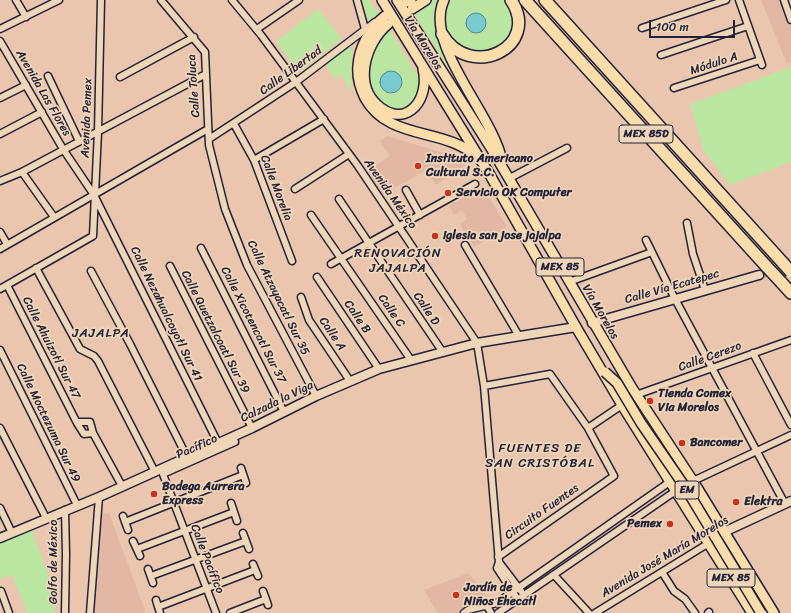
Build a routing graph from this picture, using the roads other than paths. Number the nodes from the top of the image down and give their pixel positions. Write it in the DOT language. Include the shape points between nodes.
graph roads {
  1 [pos="16,0"];
  2 [pos="57,0"];
  3 [pos="102,0"];
  4 [pos="161,0"];
  5 [pos="232,0"];
  6 [pos="299,0"];
  7 [pos="357,0"];
  8 [pos="382,0"];
  9 [pos="397,0"];
  10 [pos="426,0"];
  11 [pos="444,0"];
  12 [pos="511,0"];
  13 [pos="525,0"];
  14 [pos="545,0"];
  15 [pos="726,0"];
  16 [pos="739,0"];
  17 [pos="784,0"];
  18 [pos="410,4"];
  19 [pos="26,17"];
  20 [pos="385,19"];
  21 [pos="791,20"];
  22 [pos="748,26"];
  23 [pos="642,28"];
  24 [pos="0,29"];
  25 [pos="257,29"];
  26 [pos="365,29"];
  27 [pos="442,34"];
  28 [pos="194,37"];
  29 [pos="0,41"];
  30 [pos="660,55"];
  31 [pos="420,60"];
  32 [pos="206,74"];
  33 [pos="48,76"];
  34 [pos="120,77"];
  35 [pos="296,82"];
  36 [pos="26,85"];
  37 [pos="674,88"];
  38 [pos="0,98"];
  39 [pos="42,112"];
  40 [pos="324,119"];
  41 [pos="234,124"];
  42 [pos="208,129"];
  43 [pos="98,132"];
  44 [pos="0,134"];
  45 [pos="209,139"];
  46 [pos="79,142"];
  47 [pos="567,148"];
  48 [pos="63,149"];
  49 [pos="349,154"];
  50 [pos="254,160"];
  51 [pos="482,162"];
  52 [pos="503,170"];
  53 [pos="22,172"];
  54 [pos="508,179"];
  55 [pos="0,181"];
  56 [pos="474,184"];
  57 [pos="295,189"];
  58 [pos="406,190"];
  59 [pos="94,195"];
  60 [pos="339,200"];
  61 [pos="311,215"];
  62 [pos="420,215"];
  63 [pos="54,217"];
  64 [pos="687,223"];
  65 [pos="400,226"];
  66 [pos="0,232"];
  67 [pos="646,240"];
  68 [pos="369,243"];
  69 [pos="7,244"];
  70 [pos="465,245"];
  71 [pos="201,248"];
  72 [pos="0,249"];
  73 [pos="652,252"];
  74 [pos="341,259"];
  75 [pos="292,261"];
  76 [pos="331,264"];
  77 [pos="170,266"];
  78 [pos="36,268"];
  79 [pos="91,271"];
  80 [pos="791,272"];
  81 [pos="759,275"];
  82 [pos="317,277"];
  83 [pos="569,282"];
  84 [pos="7,285"];
  85 [pos="0,290"];
  86 [pos="705,290"];
  87 [pos="791,293"];
  88 [pos="301,297"];
  89 [pos="675,299"];
  90 [pos="592,323"];
  91 [pos="576,327"];
  92 [pos="520,336"];
  93 [pos="791,340"];
  94 [pos="477,343"];
  95 [pos="0,350"];
  96 [pos="442,352"];
  97 [pos="753,353"];
  98 [pos="411,360"];
  99 [pos="712,367"];
  100 [pos="379,369"];
  101 [pos="603,370"];
  102 [pos="350,381"];
  103 [pos="484,386"];
  104 [pos="636,395"];
  105 [pos="316,396"];
  106 [pos="622,405"];
  107 [pos="284,412"];
  108 [pos="77,422"];
  109 [pos="791,425"];
  110 [pos="0,428"];
  111 [pos="252,428"];
  112 [pos="588,428"];
  113 [pos="93,433"];
  114 [pos="791,435"];
  115 [pos="233,436"];
  116 [pos="218,443"];
  117 [pos="756,452"];
  118 [pos="187,457"];
  119 [pos="241,468"];
  120 [pos="160,471"];
  121 [pos="243,475"];
  122 [pos="671,480"];
  123 [pos="693,481"];
  124 [pos="246,483"];
  125 [pos="122,486"];
  126 [pos="677,490"];
  127 [pos="99,496"];
  128 [pos="174,502"];
  129 [pos="788,502"];
  130 [pos="231,503"];
  131 [pos="77,505"];
  132 [pos="0,508"];
  133 [pos="65,510"];
  134 [pos="234,512"];
  135 [pos="46,518"];
  136 [pos="237,521"];
  137 [pos="128,530"];
  138 [pos="185,531"];
  139 [pos="724,532"];
  140 [pos="12,533"];
  141 [pos="243,533"];
  142 [pos="0,538"];
  143 [pos="133,540"];
  144 [pos="246,541"];
  145 [pos="585,541"];
  146 [pos="709,543"];
  147 [pos="137,549"];
  148 [pos="249,549"];
  149 [pos="591,550"];
  150 [pos="140,556"];
  151 [pos="196,560"];
  152 [pos="498,560"];
  153 [pos="148,569"];
  154 [pos="255,570"];
  155 [pos="662,572"];
  156 [pos="554,575"];
  157 [pos="151,576"];
  158 [pos="153,583"];
  159 [pos="206,588"];
  160 [pos="519,588"];
  161 [pos="3,591"];
  162 [pos="263,591"];
  163 [pos="513,592"];
  164 [pos="524,596"];
  165 [pos="266,598"];
  166 [pos="156,600"];
  167 [pos="518,600"];
  168 [pos="268,606"];
  169 [pos="487,606"];
  170 [pos="159,610"];
  171 [pos="9,613"];
  172 [pos="65,613"];
  173 [pos="90,613"];
  174 [pos="216,613"];
  175 [pos="230,613"];
  176 [pos="464,613"];
  177 [pos="491,613"];
  178 [pos="498,613"];
  179 [pos="589,613"];
  180 [pos="595,613"];
  181 [pos="695,613"];
  182 [pos="752,613"];
  183 [pos="761,613"];
  184 [pos="774,613"];
  1 -- 19 [label="street"];
  2 -- 19 [label="street"];
  3 -- 43 [label="street, Avenida Pemex"];
  4 -- 28 [label="street, Calle Toluca"];
  5 -- 25 [label="street, Avenida México"];
  6 -- 25 [label="street"];
  7 -- 26 [label="street"];
  8 -- 31 [label="main road, Vía Morelos / MEX 85"];
  9 -- 52 [label="main road, Vía Morelos / MEX 85"];
  10 -- 18 [label="main road"];
  11 -- 27 [label="main road" via="440,15"];
  12 -- 27 [label="highway" via="518,15 518,29 511,43 496,55 481,58 464,54 450,45"];
  13 -- 87 [label="highway, MEX 85D, bridge"];
  14 -- 80 [label="highway, MEX 85D, bridge"];
  15 -- 23 [label="street"];
  16 -- 22 [label="street"];
  17 -- 21 [label="street"];
  19 -- 24 [label="street"];
  20 -- 26 [label="street, Calle Libertad"];
  20 -- 31 [label="main road" via="373,40 365,62 367,86 372,98 381,108 388,112 401,113 410,111 420,102 425,82"];
  20 -- 51 [label="main road" via="367,37 358,61 359,81 369,104 383,118 397,126 461,146"];
  22 -- 30 [label="street"];
  22 -- 37 [label="street, Módulo A" via="761,62"];
  25 -- 35 [label="street, Avenida México"];
  26 -- 35 [label="street, Calle Libertad"];
  27 -- 52 [label="main road" via="445,48 494,136"];
  28 -- 32 [label="street, Calle Toluca" via="205,52"];
  28 -- 34 [label="street"];
  29 -- 36 [label="street, Avenida Las Flores"];
  31 -- 51 [label="main road, Vía Morelos / MEX 85"];
  32 -- 42 [label="street, Calle Toluca"];
  32 -- 43 [label="street"];
  33 -- 46 [label="street"];
  35 -- 40 [label="street, Avenida México"];
  35 -- 41 [label="street, Calle Libertad"];
  36 -- 38 [label="street"];
  36 -- 39 [label="street, Avenida Las Flores"];
  39 -- 44 [label="street"];
  39 -- 48 [label="street, Avenida Las Flores"];
  40 -- 49 [label="street, Avenida México"];
  40 -- 50 [label="street"];
  41 -- 45 [label="street, Calle Libertad"];
  41 -- 50 [label="street, Calle Morelia"];
  42 -- 45 [label="street, Calle Toluca"];
  42 -- 59 [label="street"];
  43 -- 46 [label="street"];
  43 -- 59 [label="street, Avenida Pemex"];
  45 -- 105 [label="street, Calle Atzayacatl Sur 35" via="225,210 247,265"];
  46 -- 48 [label="street"];
  47 -- 54 [label="street"];
  48 -- 53 [label="street"];
  48 -- 59 [label="street, Avenida Las Flores"];
  49 -- 57 [label="street"];
  49 -- 65 [label="street, Avenida México"];
  50 -- 75 [label="street, Calle Morelia"];
  51 -- 91 [label="main road, Vía Morelos / MEX 85"];
  52 -- 54 [label="main road, Vía Morelos / MEX 85"];
  53 -- 55 [label="street"];
  53 -- 63 [label="street"];
  54 -- 83 [label="main road, Vía Morelos / MEX 85"];
  56 -- 62 [label="street"];
  58 -- 62 [label="street"];
  59 -- 63 [label="street"];
  59 -- 78 [label="street, Avenida Pemex" via="93,236"];
  59 -- 116 [label="street, Calle Nezahualcoyotl Sur 41"];
  60 -- 68 [label="street, Calle D"];
  61 -- 74 [label="street, Calle C"];
  62 -- 65 [label="street"];
  63 -- 69 [label="street"];
  64 -- 86 [label="street" via="693,254"];
  65 -- 68 [label="street"];
  65 -- 94 [label="street, Avenida México"];
  66 -- 69 [label="street"];
  67 -- 73 [label="street"];
  68 -- 74 [label="street"];
  68 -- 96 [label="street, Calle D"];
  69 -- 72 [label="street"];
  70 -- 92 [label="street"];
  71 -- 107 [label="street, Calle Xicotencatl Sur 37"];
  73 -- 83 [label="street"];
  73 -- 89 [label="street"];
  74 -- 76 [label="street"];
  74 -- 98 [label="street, Calle C"];
  77 -- 111 [label="street, Calle Quetzalcoatl Sur 39"];
  78 -- 84 [label="street"];
  78 -- 120 [label="street, Calle Pacífico" via="80,349 98,360"];
  79 -- 118 [label="street"];
  81 -- 86 [label="main road, Calle Vía Ecatepec"];
  82 -- 100 [label="street, Calle B"];
  83 -- 90 [label="main road, Vía Morelos / MEX 85"];
  84 -- 85 [label="street"];
  84 -- 108 [label="street, Calle Ahuizotl Sur 47"];
  86 -- 89 [label="main road, Calle Vía Ecatepec"];
  88 -- 102 [label="street, Calle A" via="309,320"];
  89 -- 90 [label="main road, Calle Vía Ecatepec"];
  89 -- 99 [label="street"];
  90 -- 104 [label="main road, Vía Morelos / MEX 85"];
  91 -- 92 [label="main road, Calzada la Viga"];
  91 -- 101 [label="main road, Vía Morelos / MEX 85"];
  92 -- 94 [label="main road, Calzada la Viga"];
  93 -- 97 [label="street, Calle Cerezo"];
  94 -- 96 [label="main road, Calzada la Viga"];
  94 -- 103 [label="street, Avenida México"];
  95 -- 131 [label="street, Calle Moctezuma Sur 49"];
  96 -- 98 [label="main road, Calzada la Viga"];
  97 -- 99 [label="street, Calle Cerezo"];
  97 -- 109 [label="street"];
  98 -- 100 [label="main road, Calzada la Viga"];
  99 -- 104 [label="street, Calle Cerezo"];
  99 -- 117 [label="street"];
  100 -- 102 [label="main road, Calzada la Viga"];
  101 -- 106 [label="main road, Vía Morelos / MEX 85"];
  101 -- 183 [label="main road, EM, bridge" via="617,383 685,487"];
  102 -- 105 [label="main road, Calzada la Viga"];
  103 -- 112 [label="street" via="547,373 552,376"];
  103 -- 152 [label="street, Avenida México"];
  104 -- 123 [label="main road, Vía Morelos / MEX 85"];
  105 -- 107 [label="main road, Calzada la Viga"];
  106 -- 112 [label="street"];
  106 -- 122 [label="main road, Vía Morelos / MEX 85"];
  107 -- 111 [label="main road, Calzada la Viga"];
  108 -- 113 [label="street, Calle Ahuizotl Sur 47" via="84,434"];
  108 -- 113 [label="street" via="90,422"];
  110 -- 135 [label="street"];
  111 -- 115 [label="main road, Calzada la Viga"];
  112 -- 152 [label="street, Circuito Fuentes" via="614,476"];
  113 -- 125 [label="street"];
  114 -- 117 [label="street"];
  115 -- 116 [label="main road, Calzada la Viga"];
  115 -- 120 [label="street, Pacífico" via="235,442"];
  116 -- 118 [label="main road, Calzada la Viga"];
  117 -- 123 [label="street"];
  117 -- 129 [label="street"];
  118 -- 120 [label="main road, Calzada la Viga"];
  119 -- 121 [label="street"];
  120 -- 125 [label="main road, Calzada la Viga"];
  120 -- 128 [label="street, Calle Pacífico"];
  121 -- 124 [label="street"];
  121 -- 128 [label="street"];
  122 -- 126 [label="main road, Vía Morelos / MEX 85"];
  122 -- 145 [label="street"];
  123 -- 139 [label="main road, Vía Morelos / MEX 85"];
  125 -- 127 [label="main road, Calzada la Viga"];
  126 -- 146 [label="main road, Vía Morelos / MEX 85"];
  126 -- 149 [label="street"];
  127 -- 131 [label="main road, Calzada la Viga"];
  127 -- 173 [label="street"];
  128 -- 137 [label="street" via="124,519"];
  128 -- 138 [label="street, Calle Pacífico"];
  129 -- 139 [label="main road, Avenida José María Morelos"];
  130 -- 134 [label="street"];
  131 -- 133 [label="main road, Calzada la Viga"];
  132 -- 140 [label="street"];
  133 -- 135 [label="main road, Calzada la Viga"];
  133 -- 172 [label="street, Golfo de México"];
  134 -- 136 [label="street"];
  134 -- 138 [label="street"];
  135 -- 140 [label="main road, Calzada la Viga"];
  138 -- 147 [label="street"];
  138 -- 151 [label="street, Calle Pacífico"];
  139 -- 146 [label="main road, Avenida José María Morelos"];
  139 -- 184 [label="main road, Vía Morelos / MEX 85"];
  140 -- 142 [label="main road, Calzada la Viga"];
  141 -- 144 [label="street"];
  143 -- 147 [label="street"];
  144 -- 148 [label="street"];
  144 -- 151 [label="street"];
  145 -- 149 [label="street"];
  145 -- 160 [label="street"];
  146 -- 155 [label="street, Avenida José María Morelos"];
  146 -- 182 [label="main road, Vía Morelos / MEX 85"];
  147 -- 150 [label="street"];
  149 -- 156 [label="street"];
  151 -- 157 [label="street"];
  151 -- 159 [label="street, Calle Pacífico"];
  152 -- 160 [label="street"];
  152 -- 163 [label="street, Avenida México" via="497,568"];
  153 -- 157 [label="street"];
  154 -- 159 [label="street"];
  155 -- 180 [label="street, Avenida José María Morelos"];
  155 -- 181 [label="street" via="674,591 685,599"];
  156 -- 164 [label="street"];
  156 -- 179 [label="street"];
  157 -- 158 [label="street"];
  159 -- 170 [label="street"];
  159 -- 174 [label="street, Calle Pacífico"];
  160 -- 163 [label="street"];
  160 -- 164 [label="street"];
  161 -- 171 [label="street"];
  162 -- 165 [label="street"];
  163 -- 167 [label="street, Avenida México"];
  163 -- 169 [label="street" via="497,603"];
  164 -- 167 [label="street"];
  165 -- 168 [label="street"];
  165 -- 175 [label="street"];
  166 -- 170 [label="street"];
  167 -- 178 [label="street"];
  169 -- 176 [label="street"];
  169 -- 177 [label="street"];
}
